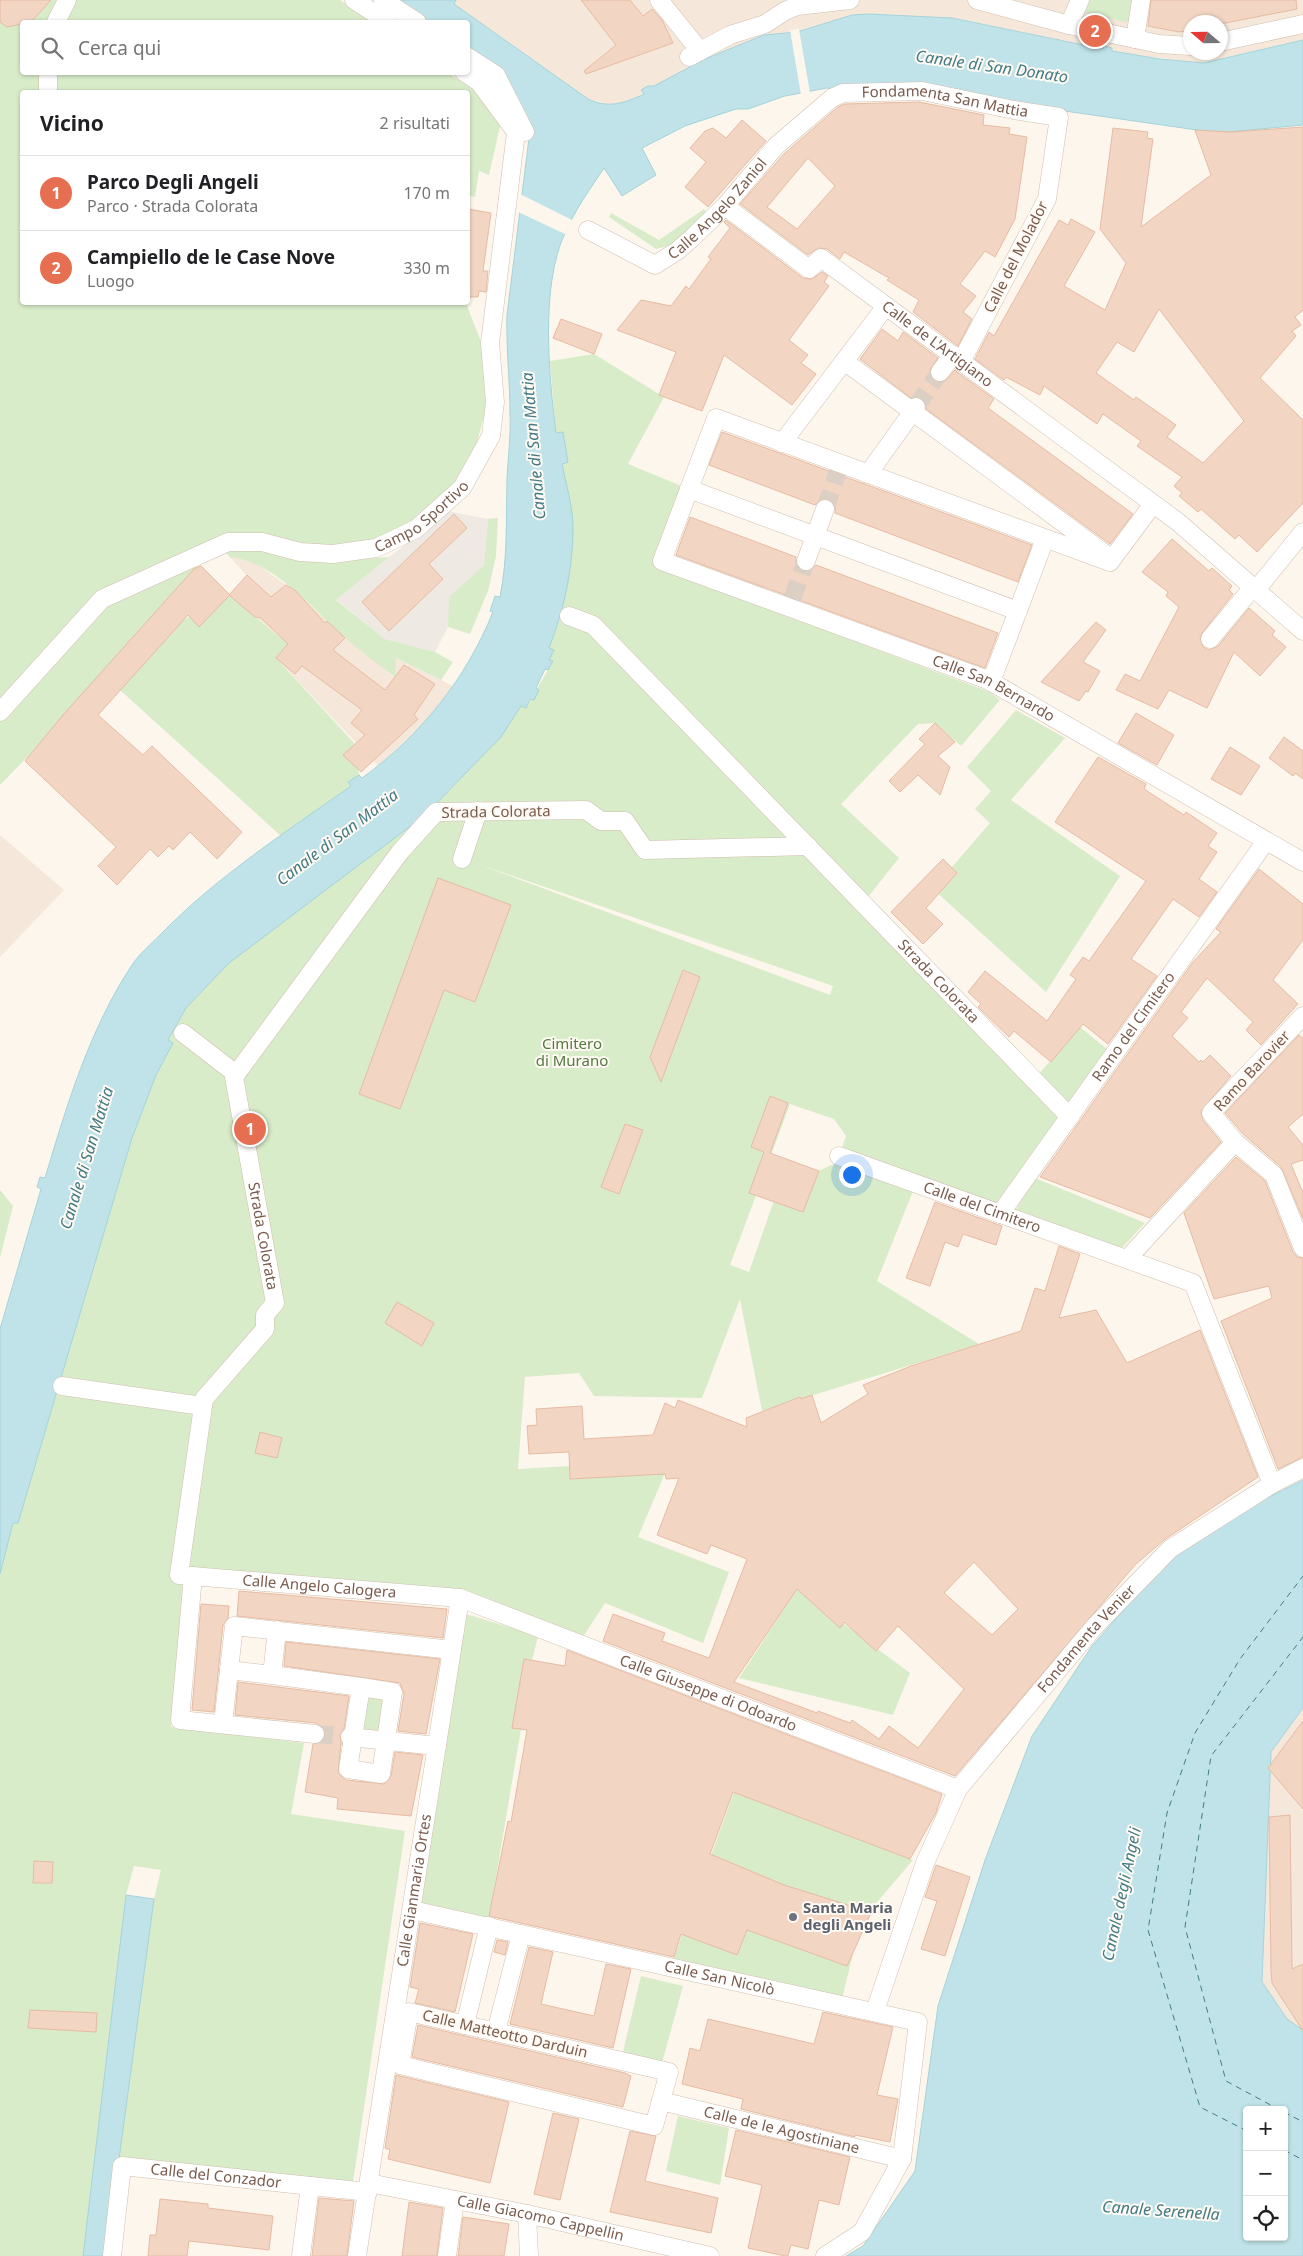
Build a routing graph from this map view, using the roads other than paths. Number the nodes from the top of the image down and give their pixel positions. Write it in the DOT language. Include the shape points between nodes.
graph roads {
  1 [pos="67,0"];
  2 [pos="354,0"];
  3 [pos="383,0"];
  4 [pos="659,0"];
  5 [pos="850,0"];
  6 [pos="977,0"];
  7 [pos="1080,0"];
  8 [pos="1141,0"];
  9 [pos="57,20"];
  10 [pos="385,20"];
  11 [pos="414,20"];
  12 [pos="1303,24"];
  13 [pos="1070,25"];
  14 [pos="1135,39"];
  15 [pos="1228,40"];
  16 [pos="1183,46"];
  17 [pos="470,58"];
  18 [pos="48,75"];
  19 [pos="468,75"];
  20 [pos="48,90"];
  21 [pos="832,98"];
  22 [pos="1059,117"];
  23 [pos="514,166"];
  24 [pos="725,206"];
  25 [pos="588,230"];
  26 [pos="886,306"];
  27 [pos="957,359"];
  28 [pos="844,361"];
  29 [pos="940,372"];
  30 [pos="915,409"];
  31 [pos="782,443"];
  32 [pos="868,474"];
  33 [pos="689,488"];
  34 [pos="1153,504"];
  35 [pos="825,509"];
  36 [pos="1303,532"];
  37 [pos="815,536"];
  38 [pos="1044,539"];
  39 [pos="1112,559"];
  40 [pos="806,561"];
  41 [pos="1255,589"];
  42 [pos="1018,611"];
  43 [pos="569,616"];
  44 [pos="1303,631"];
  45 [pos="1210,639"];
  46 [pos="991,682"];
  47 [pos="0,712"];
  48 [pos="478,811"];
  49 [pos="1266,841"];
  50 [pos="808,846"];
  51 [pos="1301,857"];
  52 [pos="462,859"];
  53 [pos="1303,1016"];
  54 [pos="183,1033"];
  55 [pos="236,1074"];
  56 [pos="1070,1117"];
  57 [pos="1236,1142"];
  58 [pos="839,1156"];
  59 [pos="1000,1214"];
  60 [pos="1303,1248"];
  61 [pos="1127,1260"];
  62 [pos="62,1386"];
  63 [pos="202,1406"];
  64 [pos="1303,1468"];
  65 [pos="1272,1484"];
  66 [pos="186,1576"];
  67 [pos="460,1598"];
  68 [pos="277,1630"];
  69 [pos="452,1650"];
  70 [pos="229,1670"];
  71 [pos="272,1675"];
  72 [pos="361,1687"];
  73 [pos="223,1724"];
  74 [pos="315,1734"];
  75 [pos="352,1738"];
  76 [pos="386,1741"];
  77 [pos="437,1746"];
  78 [pos="958,1788"];
  79 [pos="412,1910"];
  80 [pos="489,1926"];
  81 [pos="521,1934"];
  82 [pos="875,2012"];
  83 [pos="465,2025"];
  84 [pos="496,2032"];
  85 [pos="661,2101"];
  86 [pos="902,2159"];
  87 [pos="310,2186"];
  88 [pos="369,2187"];
  89 [pos="455,2200"];
  90 [pos="527,2214"];
  91 [pos="112,2256"];
  92 [pos="301,2256"];
  93 [pos="358,2256"];
  94 [pos="447,2256"];
  95 [pos="529,2256"];
  96 [pos="710,2256"];
  97 [pos="825,2256"];
  1 -- 9 [label="street"];
  2 -- 10 [label="street"];
  3 -- 11 [label="street"];
  4 -- 5 [label="street" via="695,54 792,12"];
  6 -- 13 [label="street"];
  7 -- 13 [label="street"];
  8 -- 14 [label="street"];
  12 -- 15 [label="street"];
  13 -- 14 [label="street"];
  14 -- 16 [label="street"];
  17 -- 23 [label="street" via="496,75 526,130 521,167"];
  18 -- 20 [label="street"];
  19 -- 23 [label="street, Campo Sportivo" via="479,82 516,132"];
  21 -- 22 [label="street, Fondamenta San Mattia" via="843,93 922,91"];
  21 -- 24 [label="street, Calle Angelo Zaniol" via="809,113 776,146"];
  22 -- 27 [label="street, Calle del Molador" via="1047,200"];
  23 -- 47 [label="street, Campo Sportivo" via="512,203 490,342 495,402 490,436 462,488 416,529 376,548 333,554 300,552 262,542 228,542 102,599"];
  24 -- 25 [label="street, Calle Angelo Zaniol" via="677,251 655,265"];
  24 -- 26 [label="street, Calle de L'Artigiano" via="809,269 821,258"];
  26 -- 27 [label="street, Calle de L'Artigiano"];
  26 -- 28 [label="street"];
  27 -- 29 [label="street, Calle del Molador"];
  27 -- 34 [label="street, Calle de L'Artigiano"];
  28 -- 30 [label="street"];
  28 -- 31 [label="street"];
  30 -- 32 [label="street"];
  30 -- 39 [label="street"];
  31 -- 32 [label="street" via="840,467"];
  31 -- 33 [label="street" via="716,418"];
  32 -- 38 [label="street"];
  33 -- 37 [label="street"];
  33 -- 46 [label="street, Calle San Bernardo" via="662,561 790,603"];
  34 -- 39 [label="street"];
  34 -- 41 [label="street, Calle de L'Artigiano"];
  35 -- 37 [label="street"];
  36 -- 41 [label="street"];
  37 -- 40 [label="street"];
  37 -- 42 [label="street"];
  38 -- 39 [label="street" via="1110,562"];
  38 -- 42 [label="street"];
  41 -- 44 [label="street, Calle de L'Artigiano"];
  41 -- 45 [label="street"];
  42 -- 46 [label="street"];
  43 -- 50 [label="street, Strada Colorata" via="594,624"];
  46 -- 49 [label="street, Calle San Bernardo"];
  48 -- 50 [label="street, Strada Colorata" via="586,810 601,821 625,822 645,850"];
  48 -- 52 [label="street"];
  48 -- 55 [label="street, Strada Colorata" via="436,812 400,852"];
  49 -- 51 [label="street, Calle San Bernardo"];
  49 -- 56 [label="street, Ramo del Cimitero"];
  50 -- 56 [label="street, Strada Colorata"];
  53 -- 57 [label="street, Ramo Barovier" via="1211,1113"];
  54 -- 55 [label="street"];
  55 -- 63 [label="street, Strada Colorata" via="236,1093 275,1303 265,1315 265,1329 204,1399"];
  56 -- 59 [label="street, Ramo del Cimitero"];
  57 -- 60 [label="street, Ramo Barovier" via="1274,1175"];
  57 -- 61 [label="street"];
  58 -- 59 [label="street, Calle del Cimitero"];
  59 -- 61 [label="street, Calle del Cimitero"];
  61 -- 65 [label="street, Calle del Cimitero" via="1193,1283"];
  62 -- 63 [label="street"];
  63 -- 66 [label="street, Strada Colorata"];
  64 -- 65 [label="street, Fondamenta Venier"];
  65 -- 78 [label="street, Fondamenta Venier" via="1170,1549 1095,1626"];
  66 -- 67 [label="street, Calle Angelo Calogera"];
  66 -- 73 [label="street, Strada Colorata" via="180,1720"];
  67 -- 69 [label="street, Calle Gianmaria Ortes"];
  67 -- 78 [label="street, Calle Giuseppe di Odoardo"];
  68 -- 69 [label="street"];
  68 -- 70 [label="street" via="234,1626"];
  68 -- 71 [label="street"];
  69 -- 77 [label="street, Calle Gianmaria Ortes"];
  70 -- 71 [label="street"];
  70 -- 73 [label="street"];
  71 -- 72 [label="street"];
  72 -- 75 [label="street"];
  72 -- 76 [label="street" via="394,1692"];
  73 -- 74 [label="street"];
  75 -- 76 [label="street"];
  75 -- 76 [label="street" via="348,1769 380,1774"];
  76 -- 77 [label="street"];
  77 -- 79 [label="street, Calle Gianmaria Ortes"];
  78 -- 82 [label="street, Fondamenta Venier" via="925,1864"];
  79 -- 80 [label="street, Calle San Nicolò"];
  79 -- 88 [label="street, Calle Gianmaria Ortes"];
  80 -- 81 [label="street, Calle San Nicolò"];
  80 -- 83 [label="street"];
  81 -- 82 [label="street, Calle San Nicolò"];
  81 -- 84 [label="street"];
  82 -- 86 [label="street, Calle San Nicolò" via="918,2022"];
  83 -- 84 [label="street, Calle Matteotto Darduin"];
  83 -- 85 [label="street, Calle Matteotto Darduin" via="409,2012 400,2065 654,2126"];
  84 -- 85 [label="street, Calle Matteotto Darduin" via="669,2072"];
  85 -- 86 [label="street, Calle de le Agostiniane"];
  86 -- 97 [label="street" via="862,2232"];
  87 -- 88 [label="street, Calle del Conzador"];
  87 -- 91 [label="street, Calle del Conzador" via="122,2166"];
  87 -- 92 [label="street"];
  88 -- 89 [label="street, Calle Giacomo Cappellin"];
  88 -- 93 [label="street, Calle Gianmaria Ortes"];
  89 -- 90 [label="street, Calle Giacomo Cappellin"];
  89 -- 94 [label="street"];
  90 -- 95 [label="street"];
  90 -- 96 [label="street, Calle Giacomo Cappellin"];
}
